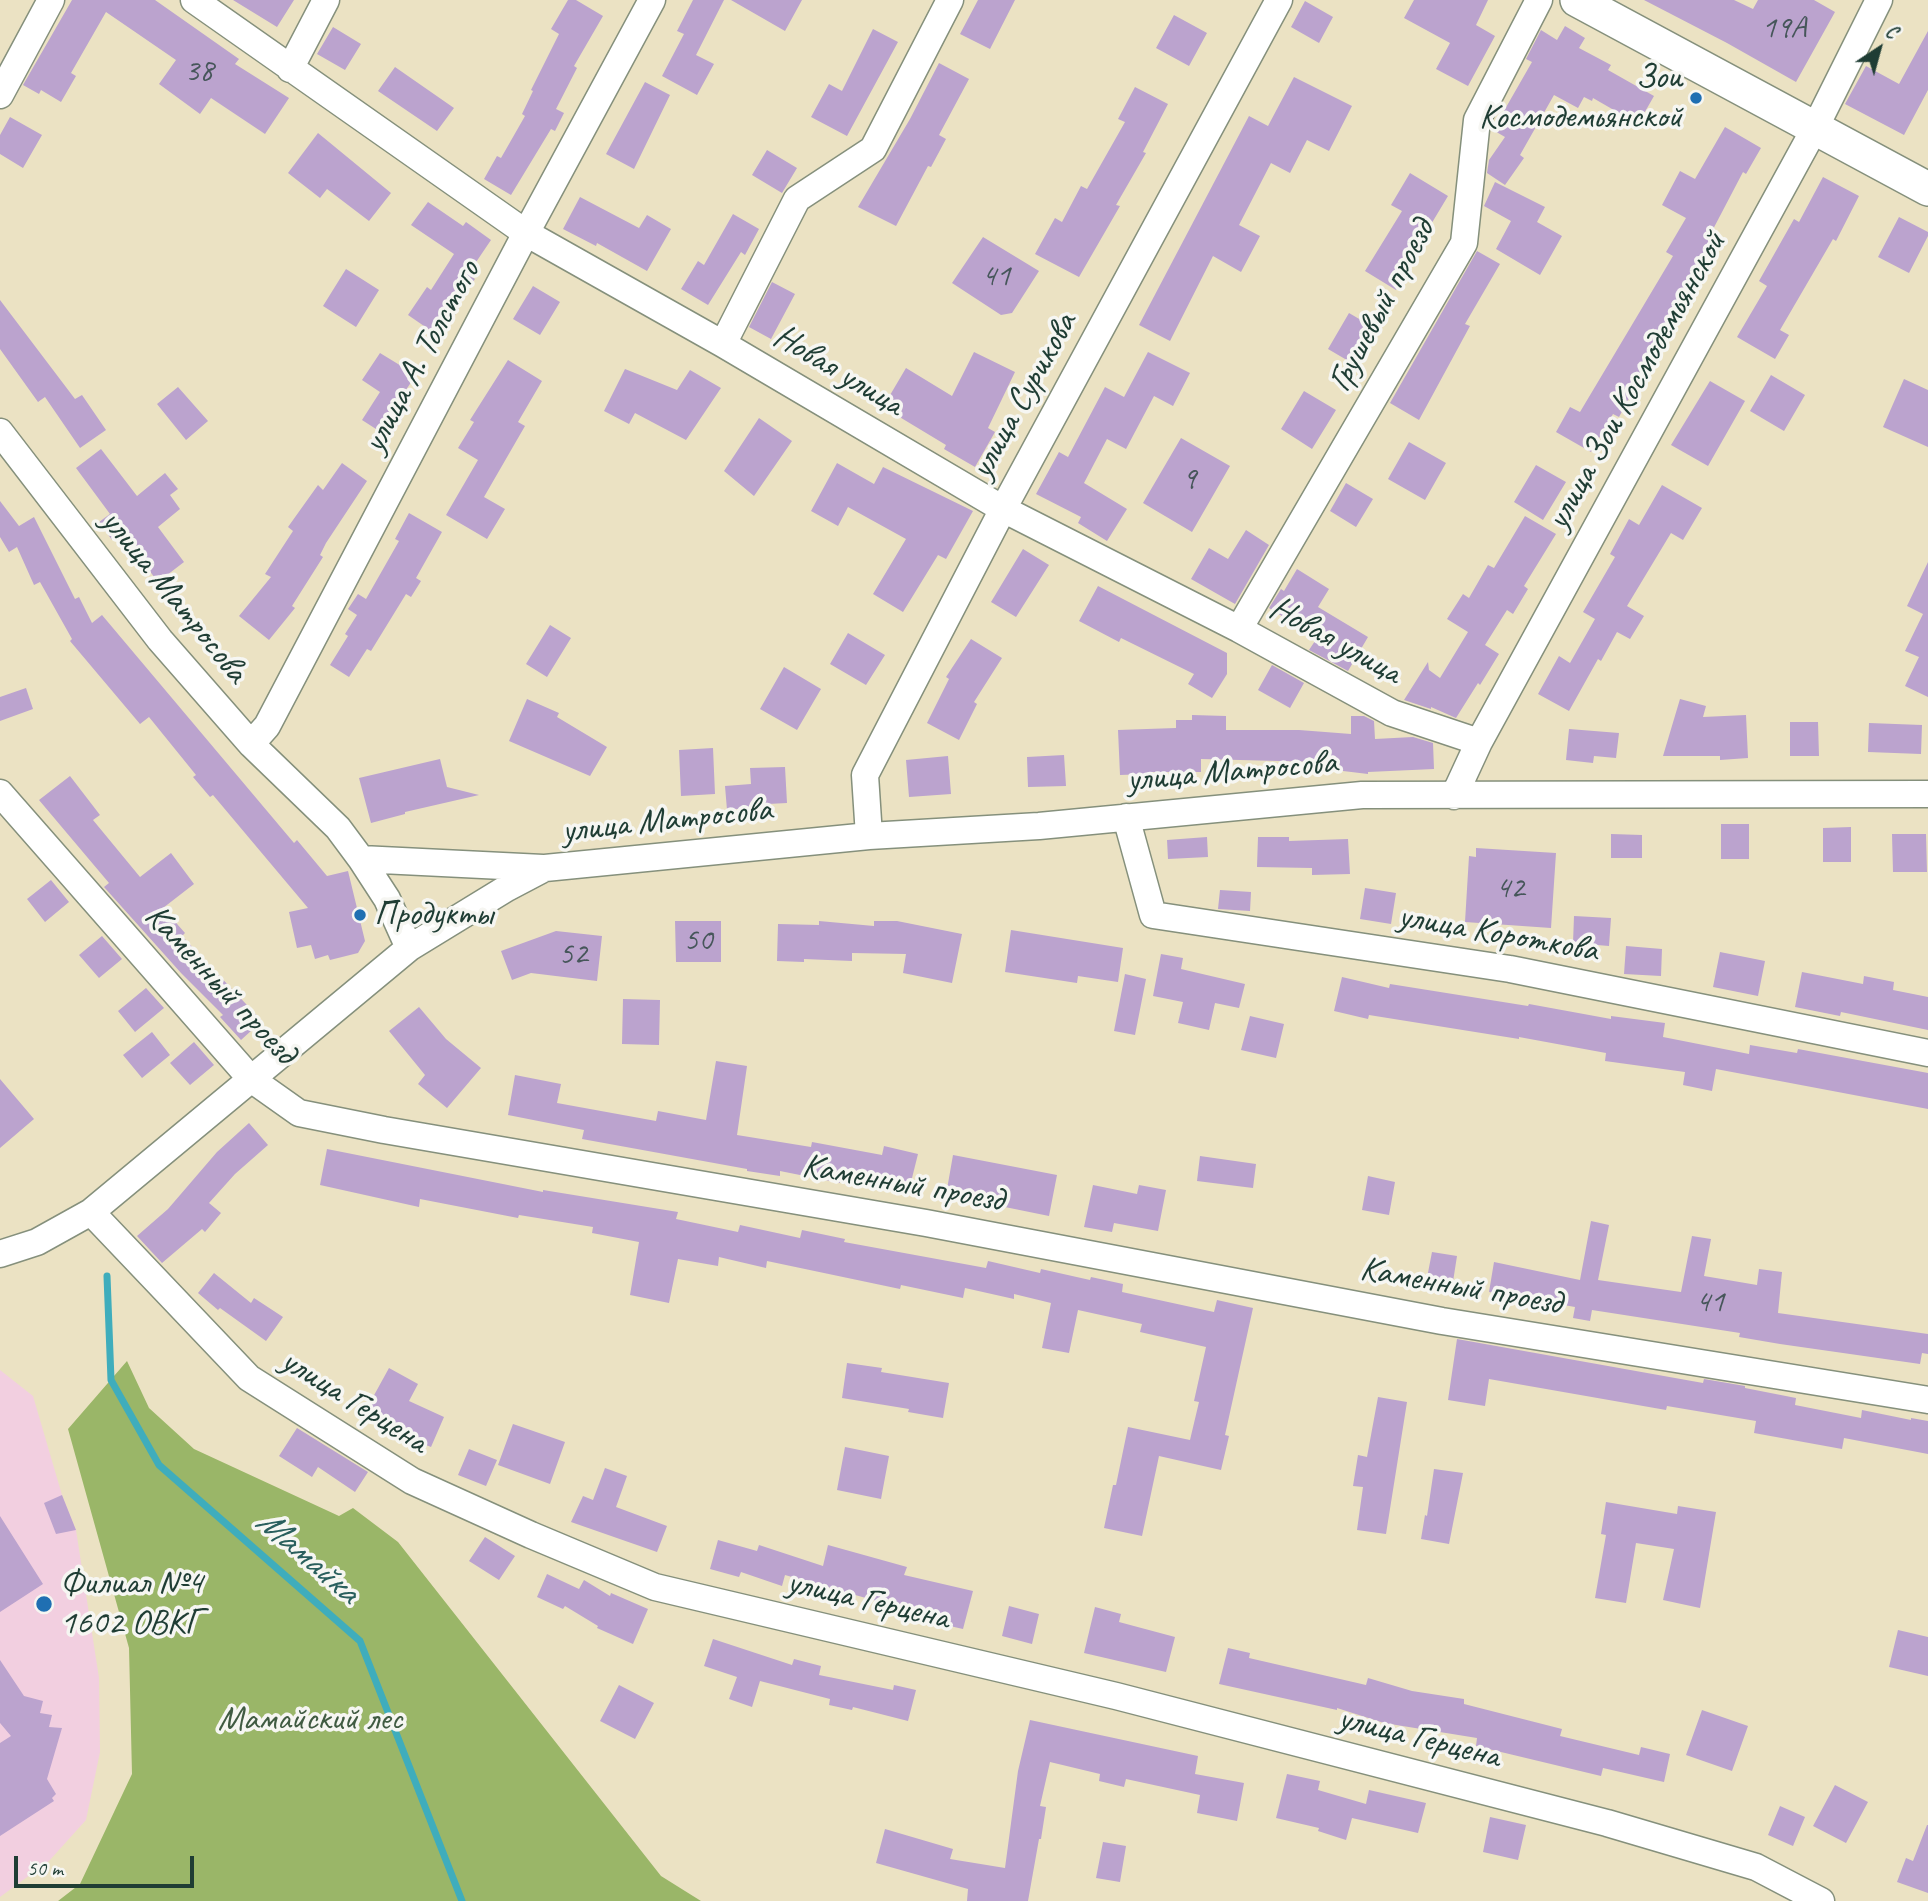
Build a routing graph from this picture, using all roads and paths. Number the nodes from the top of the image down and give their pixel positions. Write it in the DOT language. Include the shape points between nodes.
graph roads {
  1 [pos="51,0"];
  2 [pos="194,0"];
  3 [pos="326,0"];
  4 [pos="652,0"];
  5 [pos="950,0"];
  6 [pos="1279,0"];
  7 [pos="1539,0"];
  8 [pos="1577,0"];
  9 [pos="1879,0"];
  10 [pos="290,69"];
  11 [pos="0,95"];
  12 [pos="1815,128"];
  13 [pos="1928,189"];
  14 [pos="526,233"];
  15 [pos="723,344"];
  16 [pos="0,432"];
  17 [pos="1003,509"];
  18 [pos="1239,629"];
  19 [pos="1479,742"];
  20 [pos="251,744"];
  21 [pos="0,793"];
  22 [pos="1928,794"];
  23 [pos="1454,796"];
  24 [pos="1126,817"];
  25 [pos="869,836"];
  26 [pos="361,859"];
  27 [pos="545,868"];
  28 [pos="409,948"];
  29 [pos="1928,1053"];
  30 [pos="251,1079"];
  31 [pos="91,1212"];
  32 [pos="0,1254"];
  33 [pos="1928,1400"];
  34 [pos="1821,1901"];
  1 -- 11 [label="street"];
  2 -- 10 [label="street, Новая улица"];
  3 -- 10 [label="street"];
  4 -- 14 [label="street, улица А. Толстого"];
  5 -- 15 [label="street" via="873,149 797,199"];
  6 -- 17 [label="street, улица Сурикова"];
  7 -- 18 [label="street, Грушевый проезд" via="1477,120 1464,243"];
  8 -- 12 [label="main road"];
  9 -- 12 [label="street, улица Зои Космодемьянской"];
  10 -- 14 [label="street, Новая улица"];
  12 -- 13 [label="main road"];
  12 -- 19 [label="street, улица Зои Космодемьянской"];
  14 -- 15 [label="street, Новая улица"];
  14 -- 20 [label="street, улица А. Толстого" via="267,726"];
  15 -- 17 [label="street, Новая улица"];
  16 -- 20 [label="street, улица Матросова" via="160,640"];
  17 -- 18 [label="street, Новая улица"];
  17 -- 25 [label="street, улица Сурикова" via="865,775"];
  18 -- 19 [label="street, Новая улица" via="1392,713"];
  19 -- 23 [label="street, улица Зои Космодемьянской"];
  20 -- 26 [label="street, улица Матросова" via="338,828"];
  21 -- 30 [label="street, Каменный проезд"];
  22 -- 23 [label="street, улица Матросова"];
  23 -- 24 [label="street, улица Матросова" via="1362,795"];
  24 -- 25 [label="street, улица Матросова"];
  24 -- 29 [label="street, улица Короткова" via="1153,915 1510,969"];
  25 -- 27 [label="street, улица Матросова"];
  26 -- 27 [label="street, улица Матросова"];
  26 -- 28 [label="street, улица Матросова" via="387,899"];
  27 -- 28 [label="street, улица Матросова"];
  28 -- 30 [label="street, улица Матросова"];
  30 -- 31 [label="street, улица Матросова"];
  30 -- 33 [label="street, Каменный проезд" via="299,1113 372,1128 926,1223 1442,1321"];
  31 -- 32 [label="street" via="37,1242"];
  31 -- 34 [label="street, улица Герцена" via="249,1378 412,1481 655,1587 1115,1696 1607,1823 1756,1867"];
}
